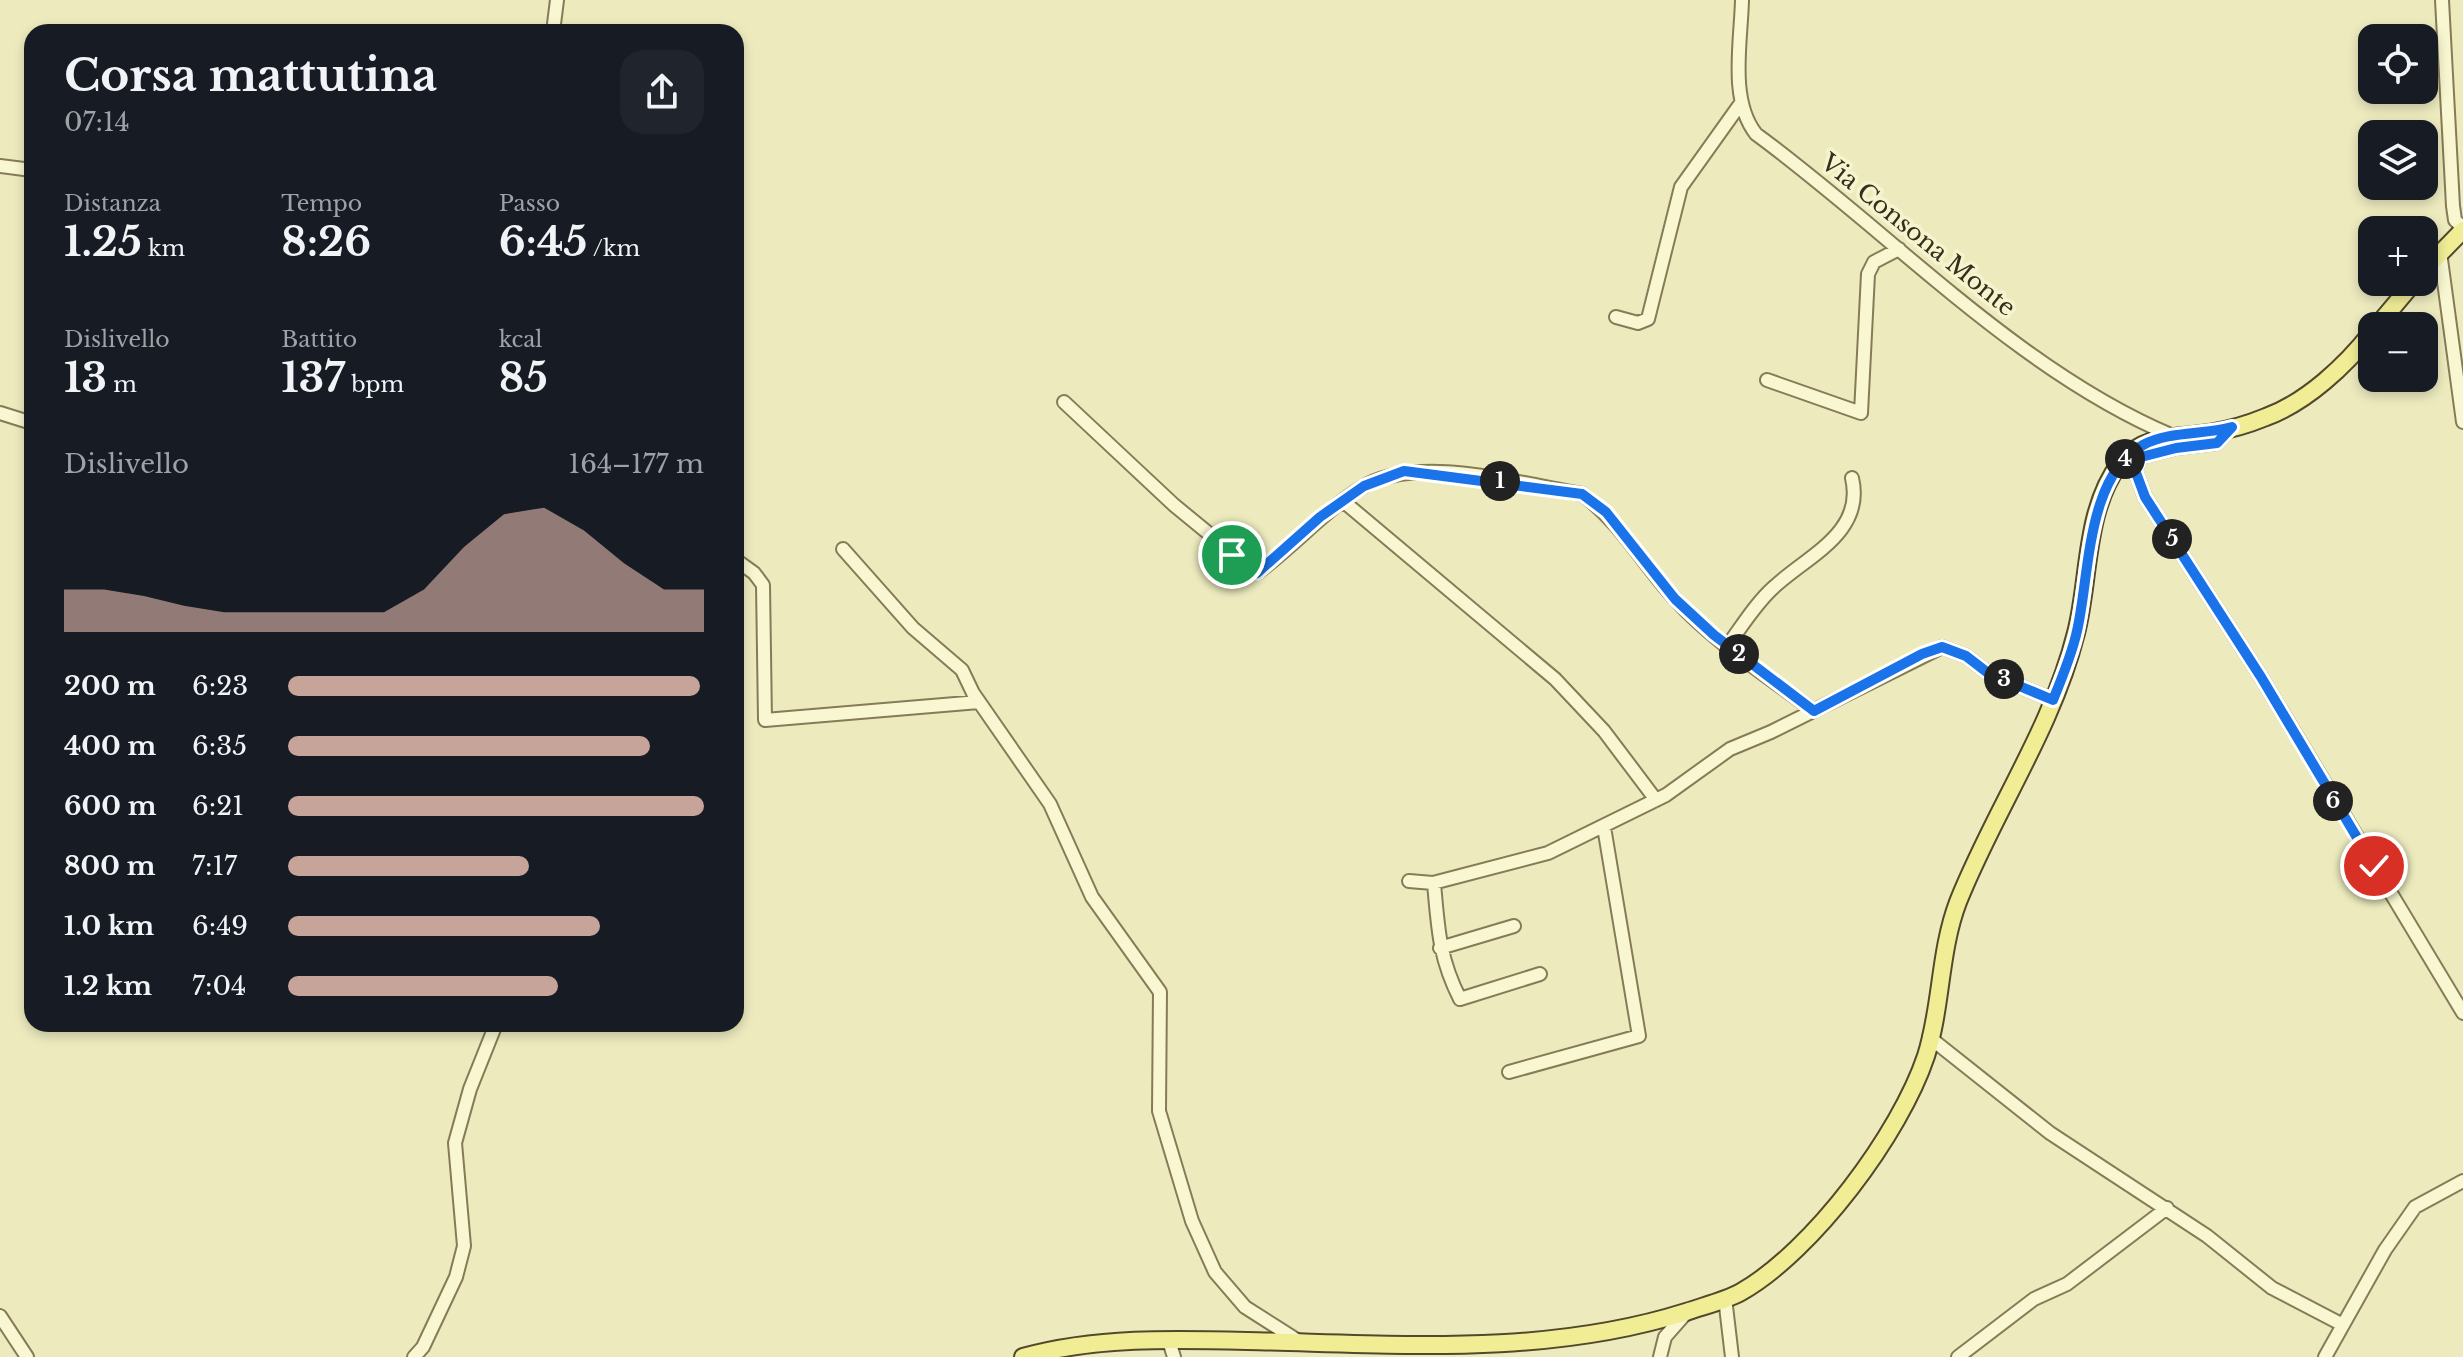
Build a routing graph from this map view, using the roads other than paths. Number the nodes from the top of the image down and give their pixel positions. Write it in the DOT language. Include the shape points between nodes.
graph roads {
  1 [pos="557,0"];
  2 [pos="1742,0"];
  3 [pos="2442,0"];
  4 [pos="554,24"];
  5 [pos="1741,103"];
  6 [pos="0,166"];
  7 [pos="24,169"];
  8 [pos="2463,229"];
  9 [pos="1899,249"];
  10 [pos="2440,252"];
  11 [pos="2438,254"];
  12 [pos="2402,296"];
  13 [pos="2389,312"];
  14 [pos="1616,317"];
  15 [pos="2358,349"];
  16 [pos="1767,380"];
  17 [pos="1064,402"];
  18 [pos="0,413"];
  19 [pos="24,420"];
  20 [pos="2463,422"];
  21 [pos="2232,427"];
  22 [pos="2173,436"];
  23 [pos="1852,478"];
  24 [pos="1343,501"];
  25 [pos="843,549"];
  26 [pos="744,566"];
  27 [pos="1728,645"];
  28 [pos="2053,700"];
  29 [pos="979,702"];
  30 [pos="1814,711"];
  31 [pos="1656,800"];
  32 [pos="1604,827"];
  33 [pos="1409,881"];
  34 [pos="1434,883"];
  35 [pos="1514,926"];
  36 [pos="1440,948"];
  37 [pos="1540,974"];
  38 [pos="2463,1013"];
  39 [pos="493,1032"];
  40 [pos="1929,1037"];
  41 [pos="1509,1072"];
  42 [pos="2463,1181"];
  43 [pos="2167,1208"];
  44 [pos="1725,1298"];
  45 [pos="1687,1312"];
  46 [pos="0,1316"];
  47 [pos="2343,1325"];
  48 [pos="1300,1342"];
  49 [pos="1172,1349"];
  50 [pos="27,1357"];
  51 [pos="414,1357"];
  52 [pos="1023,1357"];
  53 [pos="1660,1357"];
  54 [pos="1732,1357"];
  55 [pos="1958,1357"];
  56 [pos="2325,1357"];
  1 -- 4 [label="street"];
  2 -- 5 [label="street, Via Consona Monte"];
  3 -- 8 [label="street" via="2453,206"];
  5 -- 9 [label="street, Via Consona Monte" via="1744,120 1756,134"];
  5 -- 14 [label="street" via="1681,187 1648,319 1638,323"];
  6 -- 7 [label="street"];
  8 -- 10 [label="main road"];
  9 -- 16 [label="street" via="1874,262 1868,274 1861,413"];
  9 -- 22 [label="street, Via Consona Monte" via="1986,321 2108,408"];
  10 -- 11 [label="main road"];
  10 -- 20 [label="street"];
  12 -- 13 [label="main road"];
  15 -- 21 [label="main road" via="2343,368 2270,417"];
  17 -- 24 [label="street" via="1174,505 1257,573"];
  18 -- 19 [label="street"];
  21 -- 22 [label="main road"];
  21 -- 38 [label="street" via="2217,443 2141,457 2135,470 2145,497 2261,677"];
  22 -- 28 [label="main road" via="2140,446 2121,462 2104,492 2077,630"];
  23 -- 27 [label="street" via="1853,505 1837,534 1775,586"];
  24 -- 27 [label="street" via="1364,486 1404,471 1582,494 1606,512 1675,599"];
  24 -- 31 [label="street" via="1555,679 1604,731"];
  25 -- 29 [label="street" via="913,628 962,670"];
  26 -- 29 [label="street" via="763,585 765,720"];
  27 -- 30 [label="street"];
  28 -- 30 [label="street" via="1942,647"];
  28 -- 40 [label="main road" via="1958,902 1943,949"];
  29 -- 48 [label="street" via="1050,804 1092,897 1160,992 1159,1111 1192,1221 1215,1272 1245,1307"];
  30 -- 31 [label="street" via="1730,749"];
  31 -- 32 [label="street"];
  32 -- 34 [label="street" via="1548,853"];
  32 -- 41 [label="street" via="1639,1036"];
  33 -- 34 [label="street"];
  34 -- 36 [label="street"];
  35 -- 36 [label="street"];
  36 -- 37 [label="street" via="1460,999"];
  39 -- 51 [label="street" via="455,1143 464,1246 456,1277"];
  40 -- 43 [label="street" via="2050,1133"];
  40 -- 44 [label="main road" via="1905,1101 1843,1199 1784,1259 1740,1293"];
  42 -- 47 [label="street" via="2415,1207"];
  43 -- 47 [label="street" via="2272,1288"];
  43 -- 55 [label="street"];
  44 -- 45 [label="main road"];
  44 -- 54 [label="street"];
  45 -- 48 [label="main road" via="1598,1333 1487,1346"];
  45 -- 53 [label="street" via="1665,1337"];
  46 -- 50 [label="street"];
  47 -- 56 [label="street"];
  48 -- 49 [label="main road"];
  49 -- 52 [label="main road" via="1064,1346"];
}
